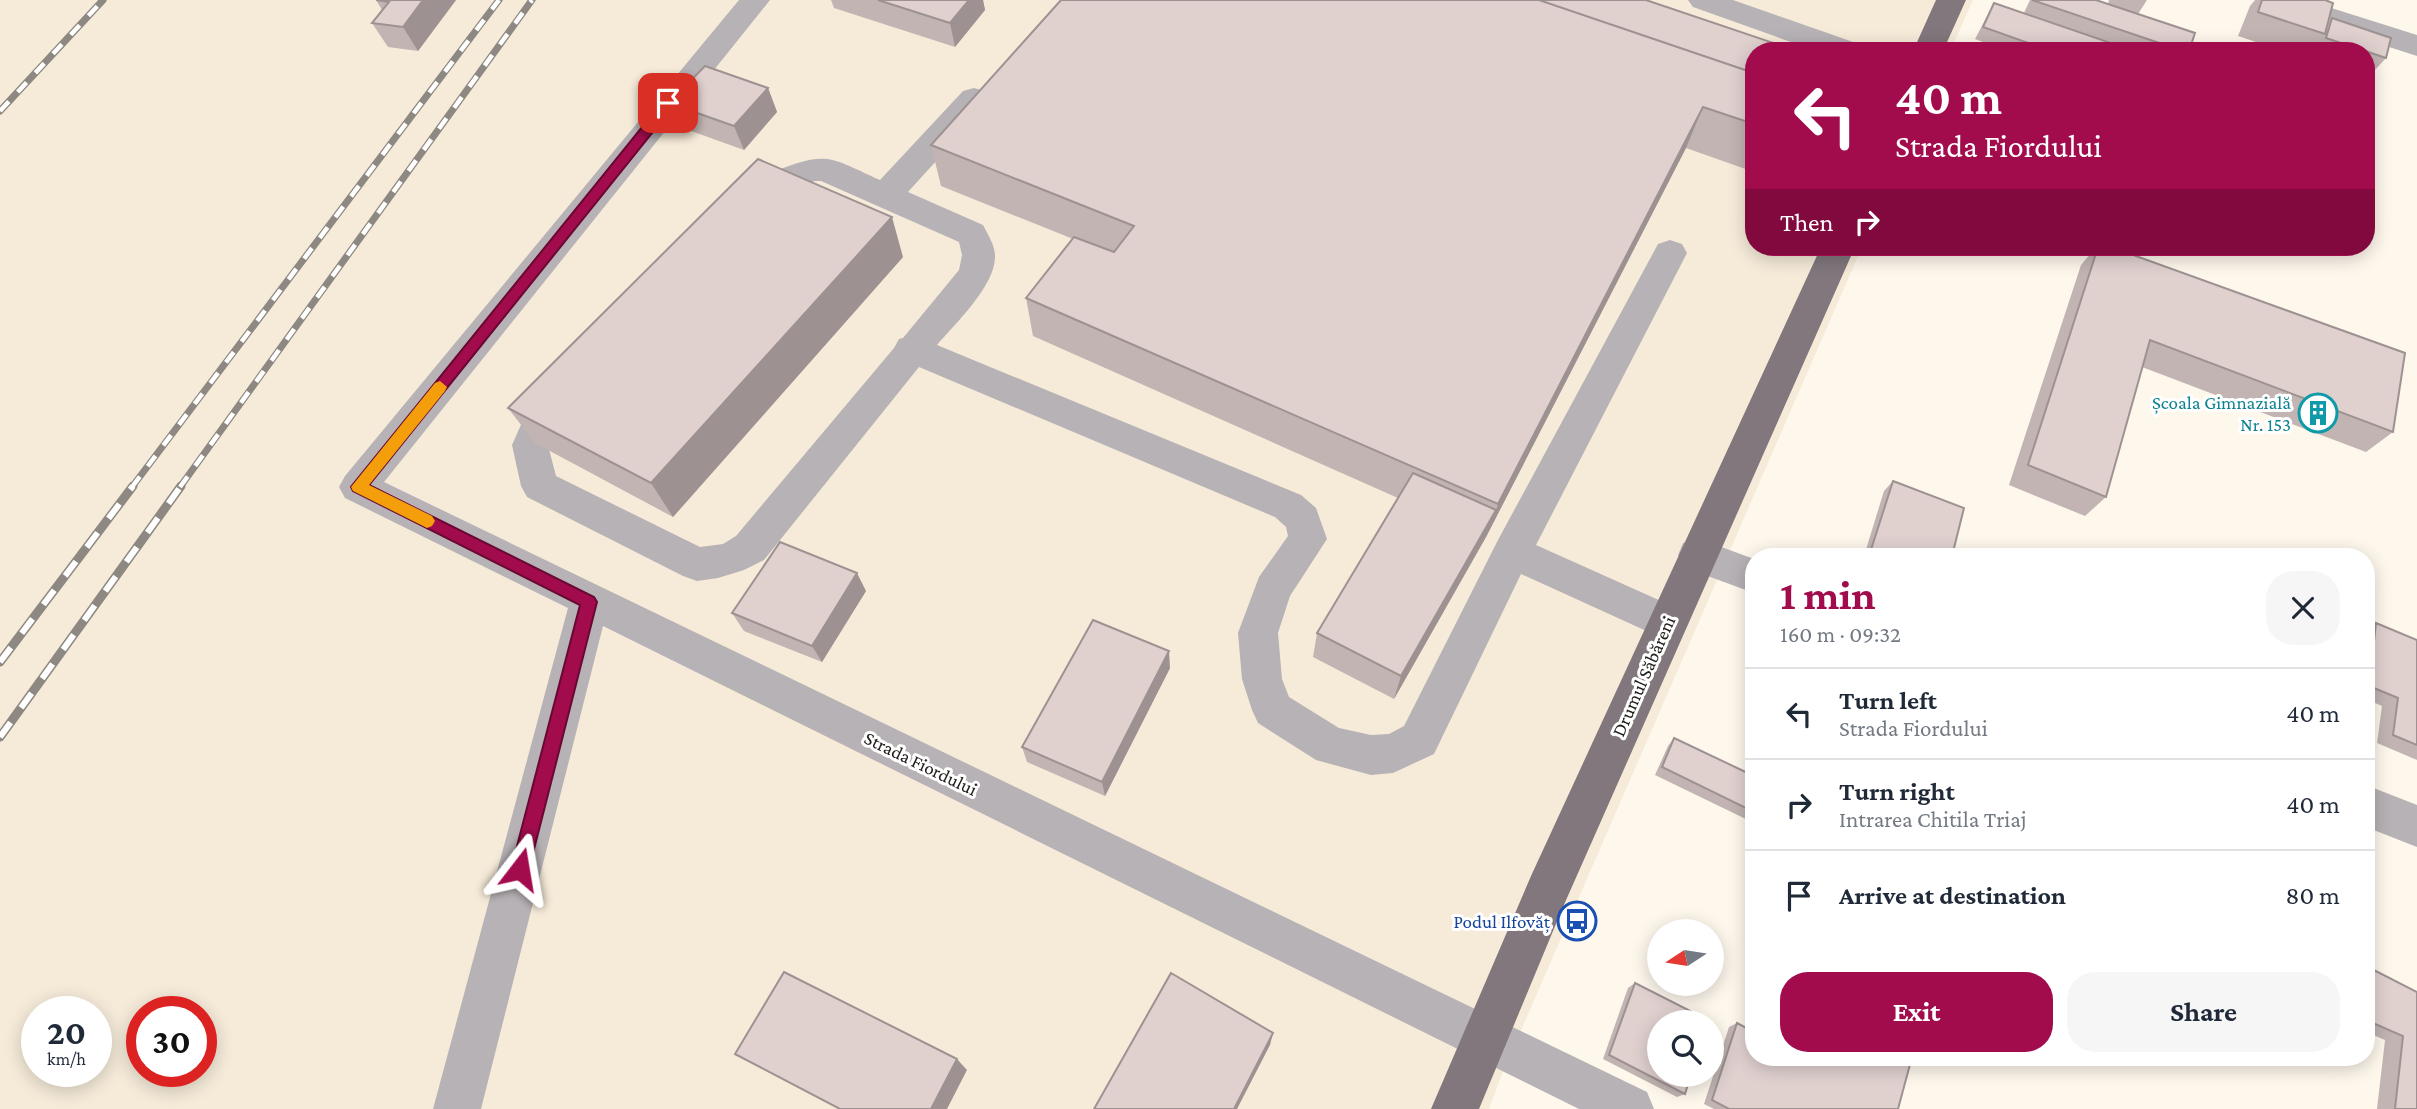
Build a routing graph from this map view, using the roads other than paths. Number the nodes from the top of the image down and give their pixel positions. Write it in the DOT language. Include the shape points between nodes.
graph roads {
  1 [pos="755,0"];
  2 [pos="1703,0"];
  3 [pos="1951,0"];
  4 [pos="2275,0"];
  5 [pos="1822,42"];
  6 [pos="1931,42"];
  7 [pos="2417,46"];
  8 [pos="998,72"];
  9 [pos="886,196"];
  10 [pos="1670,254"];
  11 [pos="1834,256"];
  12 [pos="911,349"];
  13 [pos="1512,552"];
  14 [pos="1697,555"];
  15 [pos="1745,573"];
  16 [pos="589,602"];
  17 [pos="1667,622"];
  18 [pos="2375,810"];
  19 [pos="2417,826"];
  20 [pos="1485,1037"];
  21 [pos="457,1109"];
  22 [pos="1455,1109"];
  23 [pos="1630,1109"];
  1 -- 16 [label="street, Strada Fiordului" via="358,487"];
  2 -- 5 [label="street"];
  3 -- 6 [label="main road"];
  4 -- 7 [label="street"];
  8 -- 9 [label="street"];
  9 -- 12 [label="street" via="971,234 978,247 980,261 974,276"];
  9 -- 12 [label="street" via="825,169 799,172 784,180 537,429 530,445 534,470 540,486 697,564 735,558 750,548"];
  10 -- 13 [label="street"];
  11 -- 14 [label="main road, Drumul Săbăreni"];
  12 -- 13 [label="street" via="1289,506 1303,519 1308,539 1273,590 1258,633 1262,679 1273,710 1331,746 1371,755 1393,753 1419,740"];
  13 -- 17 [label="street"];
  14 -- 15 [label="street"];
  14 -- 17 [label="main road, Drumul Săbăreni"];
  16 -- 20 [label="street, Strada Fiordului"];
  16 -- 21 [label="street"];
  17 -- 20 [label="main road, Drumul Săbăreni"];
  18 -- 19 [label="street"];
  20 -- 22 [label="main road, Drumul Săbăreni"];
  20 -- 23 [label="street, Strada Fiordului"];
}
